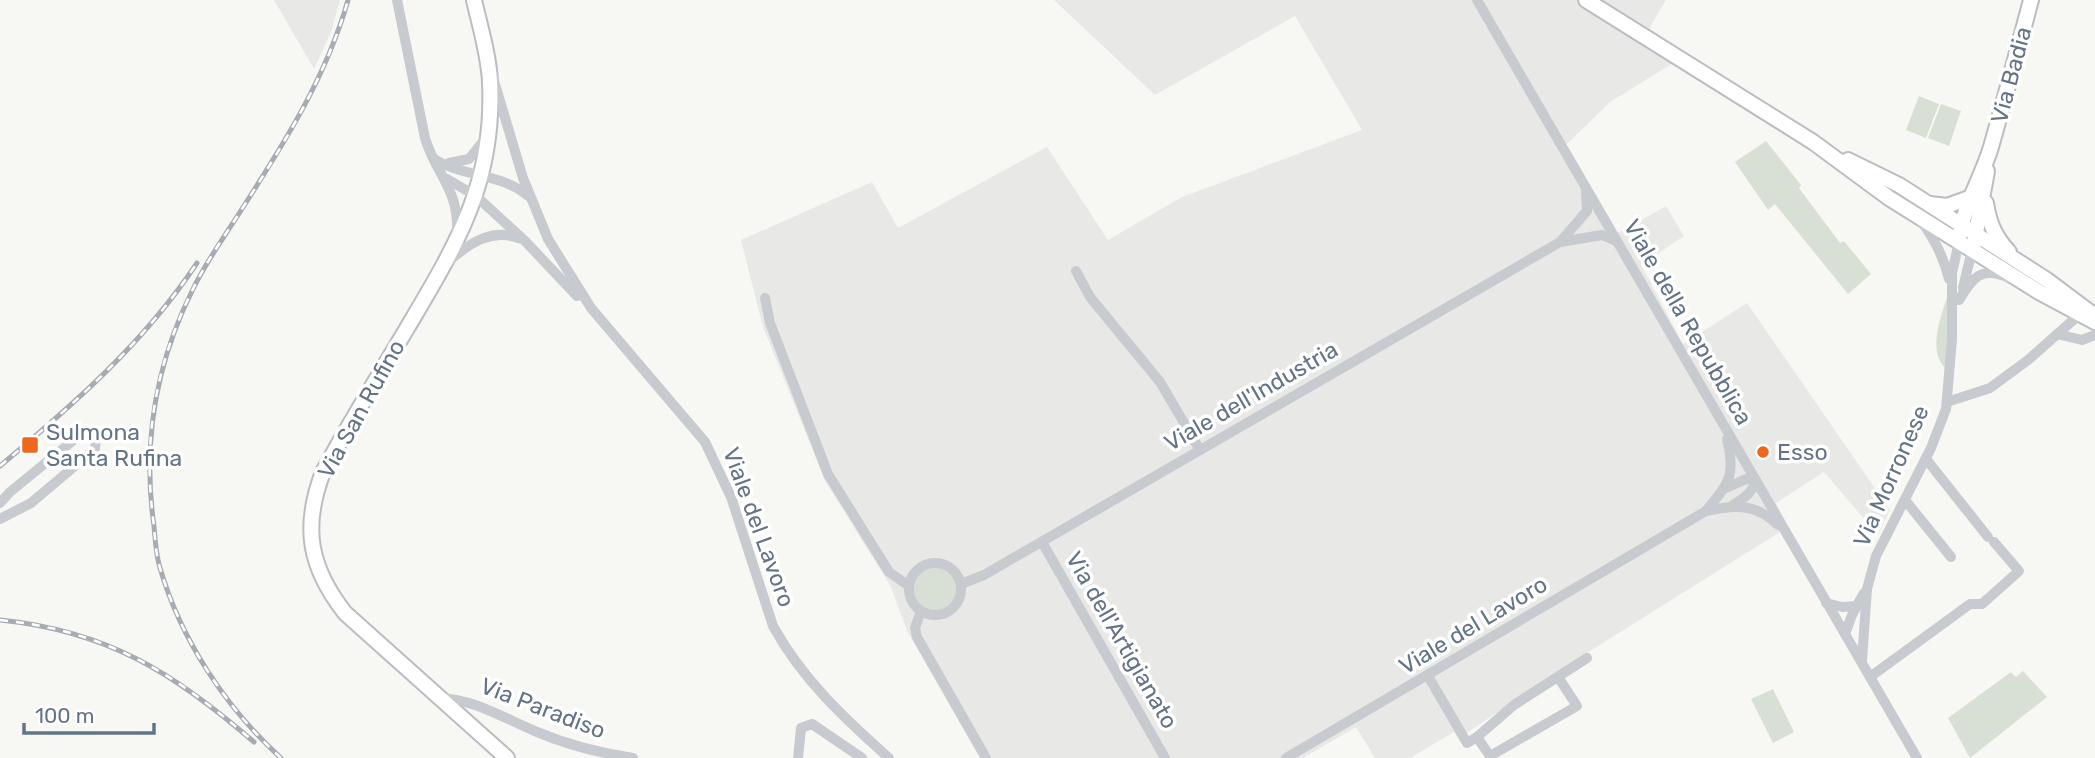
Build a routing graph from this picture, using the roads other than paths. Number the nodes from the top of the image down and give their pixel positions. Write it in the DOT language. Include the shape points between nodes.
graph roads {
  1 [pos="397,0"];
  2 [pos="474,0"];
  3 [pos="1478,0"];
  4 [pos="1589,0"];
  5 [pos="2031,0"];
  6 [pos="489,66"];
  7 [pos="489,129"];
  8 [pos="1813,142"];
  9 [pos="1990,149"];
  10 [pos="442,167"];
  11 [pos="481,177"];
  12 [pos="1985,188"];
  13 [pos="1586,189"];
  14 [pos="476,196"];
  15 [pos="1969,198"];
  16 [pos="532,201"];
  17 [pos="1926,203"];
  18 [pos="1918,217"];
  19 [pos="1603,218"];
  20 [pos="1581,221"];
  21 [pos="1961,227"];
  22 [pos="1584,236"];
  23 [pos="525,241"];
  24 [pos="1616,241"];
  25 [pos="1560,242"];
  26 [pos="1959,242"];
  27 [pos="1974,243"];
  28 [pos="455,246"];
  29 [pos="2020,263"];
  30 [pos="444,266"];
  31 [pos="1076,271"];
  32 [pos="2039,292"];
  33 [pos="765,298"];
  34 [pos="1956,298"];
  35 [pos="591,308"];
  36 [pos="2080,315"];
  37 [pos="2095,316"];
  38 [pos="2095,323"];
  39 [pos="2057,334"];
  40 [pos="2095,335"];
  41 [pos="1947,402"];
  42 [pos="1724,427"];
  43 [pos="1200,450"];
  44 [pos="1926,459"];
  45 [pos="1756,481"];
  46 [pos="1725,489"];
  47 [pos="1905,500"];
  48 [pos="0,503"];
  49 [pos="1730,506"];
  50 [pos="1706,511"];
  51 [pos="0,519"];
  52 [pos="1787,535"];
  53 [pos="1042,542"];
  54 [pos="1951,557"];
  55 [pos="961,584"];
  56 [pos="909,586"];
  57 [pos="1867,589"];
  58 [pos="1826,603"];
  59 [pos="1856,606"];
  60 [pos="921,611"];
  61 [pos="1864,619"];
  62 [pos="1845,635"];
  63 [pos="1587,658"];
  64 [pos="1862,663"];
  65 [pos="1427,676"];
  66 [pos="1559,677"];
  67 [pos="1870,677"];
  68 [pos="439,698"];
  69 [pos="1477,737"];
  70 [pos="507,758"];
  71 [pos="633,758"];
  72 [pos="798,758"];
  73 [pos="862,758"];
  74 [pos="889,758"];
  75 [pos="986,758"];
  76 [pos="1165,758"];
  77 [pos="1286,758"];
  78 [pos="1917,758"];
  1 -- 10 [label="street" via="425,138 431,156"];
  2 -- 6 [label="main road, Via San Rufino"];
  3 -- 13 [label="street, Viale della Repubblica"];
  4 -- 8 [label="main road"];
  5 -- 9 [label="main road, Via Badia"];
  6 -- 7 [label="main road, Via San Rufino"];
  6 -- 16 [label="street, Viale del Lavoro"];
  7 -- 10 [label="street" via="469,159"];
  7 -- 11 [label="main road, Via San Rufino"];
  8 -- 17 [label="main road"];
  8 -- 18 [label="main road"];
  9 -- 12 [label="main road, Via Badia"];
  9 -- 15 [label="main road, Via Badia"];
  10 -- 11 [label="street"];
  10 -- 14 [label="street, Viale del Lavoro" via="451,182"];
  10 -- 28 [label="street" via="457,206"];
  11 -- 14 [label="main road, Via San Rufino"];
  11 -- 16 [label="street" via="517,187"];
  12 -- 27 [label="main road, Via Badia"];
  12 -- 29 [label="main road, Via Badia" via="1990,226"];
  13 -- 19 [label="street, Viale della Repubblica"];
  13 -- 20 [label="street" via="1587,211"];
  14 -- 23 [label="street, Viale del Lavoro"];
  14 -- 28 [label="main road, Via San Rufino"];
  15 -- 17 [label="main road" via="1947,206"];
  15 -- 21 [label="main road, Via Badia"];
  16 -- 35 [label="street, Viale del Lavoro" via="556,254"];
  17 -- 21 [label="main road"];
  18 -- 26 [label="main road"];
  18 -- 34 [label="street, Via Morronese" via="1933,237"];
  19 -- 20 [label="street"];
  19 -- 22 [label="street, Viale dell'Industria"];
  19 -- 24 [label="street, Viale della Repubblica"];
  20 -- 25 [label="street, Viale dell'Industria"];
  21 -- 26 [label="main road, Via Badia"];
  21 -- 27 [label="main road"];
  22 -- 24 [label="street, Viale dell'Industria" via="1602,235"];
  22 -- 25 [label="street, Viale dell'Industria"];
  23 -- 30 [label="street" via="509,235 480,239"];
  23 -- 35 [label="street, Viale del Lavoro"];
  24 -- 42 [label="street, Viale della Repubblica"];
  25 -- 43 [label="street, Viale dell'Industria"];
  26 -- 27 [label="main road"];
  26 -- 34 [label="street, Via Morronese" via="1952,273"];
  27 -- 29 [label="main road"];
  27 -- 32 [label="main road"];
  27 -- 34 [label="street, Via Morronese"];
  28 -- 30 [label="main road, Via San Rufino"];
  29 -- 37 [label="main road"];
  30 -- 68 [label="main road, Via San Rufino" via="323,472 310,532 318,568 334,599"];
  31 -- 43 [label="street" via="1090,297 1160,382"];
  32 -- 34 [label="street" via="1985,272 1973,278"];
  32 -- 36 [label="main road"];
  33 -- 56 [label="street" via="770,323 828,474 889,572"];
  34 -- 41 [label="street, Via Morronese"];
  35 -- 74 [label="street, Viale del Lavoro" via="705,442 722,474 773,625 786,648 825,698"];
  36 -- 38 [label="main road"];
  36 -- 39 [label="street"];
  39 -- 40 [label="street" via="2082,340"];
  39 -- 41 [label="street" via="1990,388"];
  41 -- 44 [label="street, Via Morronese"];
  42 -- 45 [label="street, Viale della Repubblica"];
  42 -- 46 [label="street" via="1732,459"];
  43 -- 53 [label="street, Viale dell'Industria"];
  44 -- 47 [label="street, Via Morronese"];
  44 -- 67 [label="street" via="2019,571 1982,604 1970,604"];
  45 -- 46 [label="street" via="1746,479"];
  45 -- 49 [label="street" via="1745,498"];
  45 -- 52 [label="street, Viale della Repubblica"];
  46 -- 50 [label="street"];
  47 -- 54 [label="street"];
  47 -- 57 [label="street, Via Morronese" via="1877,556"];
  48 -- 51 [label="street" via="80,433 96,438 94,449 31,503"];
  49 -- 50 [label="street"];
  49 -- 52 [label="street" via="1765,513"];
  50 -- 65 [label="street, Viale del Lavoro"];
  52 -- 58 [label="street, Viale della Repubblica"];
  53 -- 55 [label="street, Viale dell'Industria"];
  53 -- 76 [label="street, Via dell'Artigianato"];
  55 -- 56 [label="street" via="952,568 934,562 917,570"];
  55 -- 60 [label="street" via="961,596 950,611 939,615"];
  56 -- 60 [label="street" via="913,603"];
  57 -- 59 [label="street, Via Morronese"];
  57 -- 61 [label="street, Via Morronese"];
  58 -- 59 [label="street"];
  58 -- 62 [label="street, Viale della Repubblica"];
  59 -- 62 [label="street, Via Morronese"];
  60 -- 75 [label="street" via="917,637"];
  61 -- 62 [label="street" via="1857,631"];
  61 -- 64 [label="street, Via Morronese"];
  62 -- 64 [label="street, Viale della Repubblica"];
  63 -- 66 [label="street"];
  64 -- 67 [label="street, Viale della Repubblica"];
  65 -- 69 [label="street" via="1467,743"];
  65 -- 77 [label="street, Viale del Lavoro"];
  66 -- 69 [label="street" via="1514,705"];
  66 -- 69 [label="street" via="1577,706 1490,757"];
  67 -- 78 [label="street, Viale della Repubblica"];
  68 -- 70 [label="main road, Via San Rufino"];
  68 -- 71 [label="street, Via Paradiso" via="471,702 570,744"];
  72 -- 73 [label="street" via="801,728 812,724"];
}
